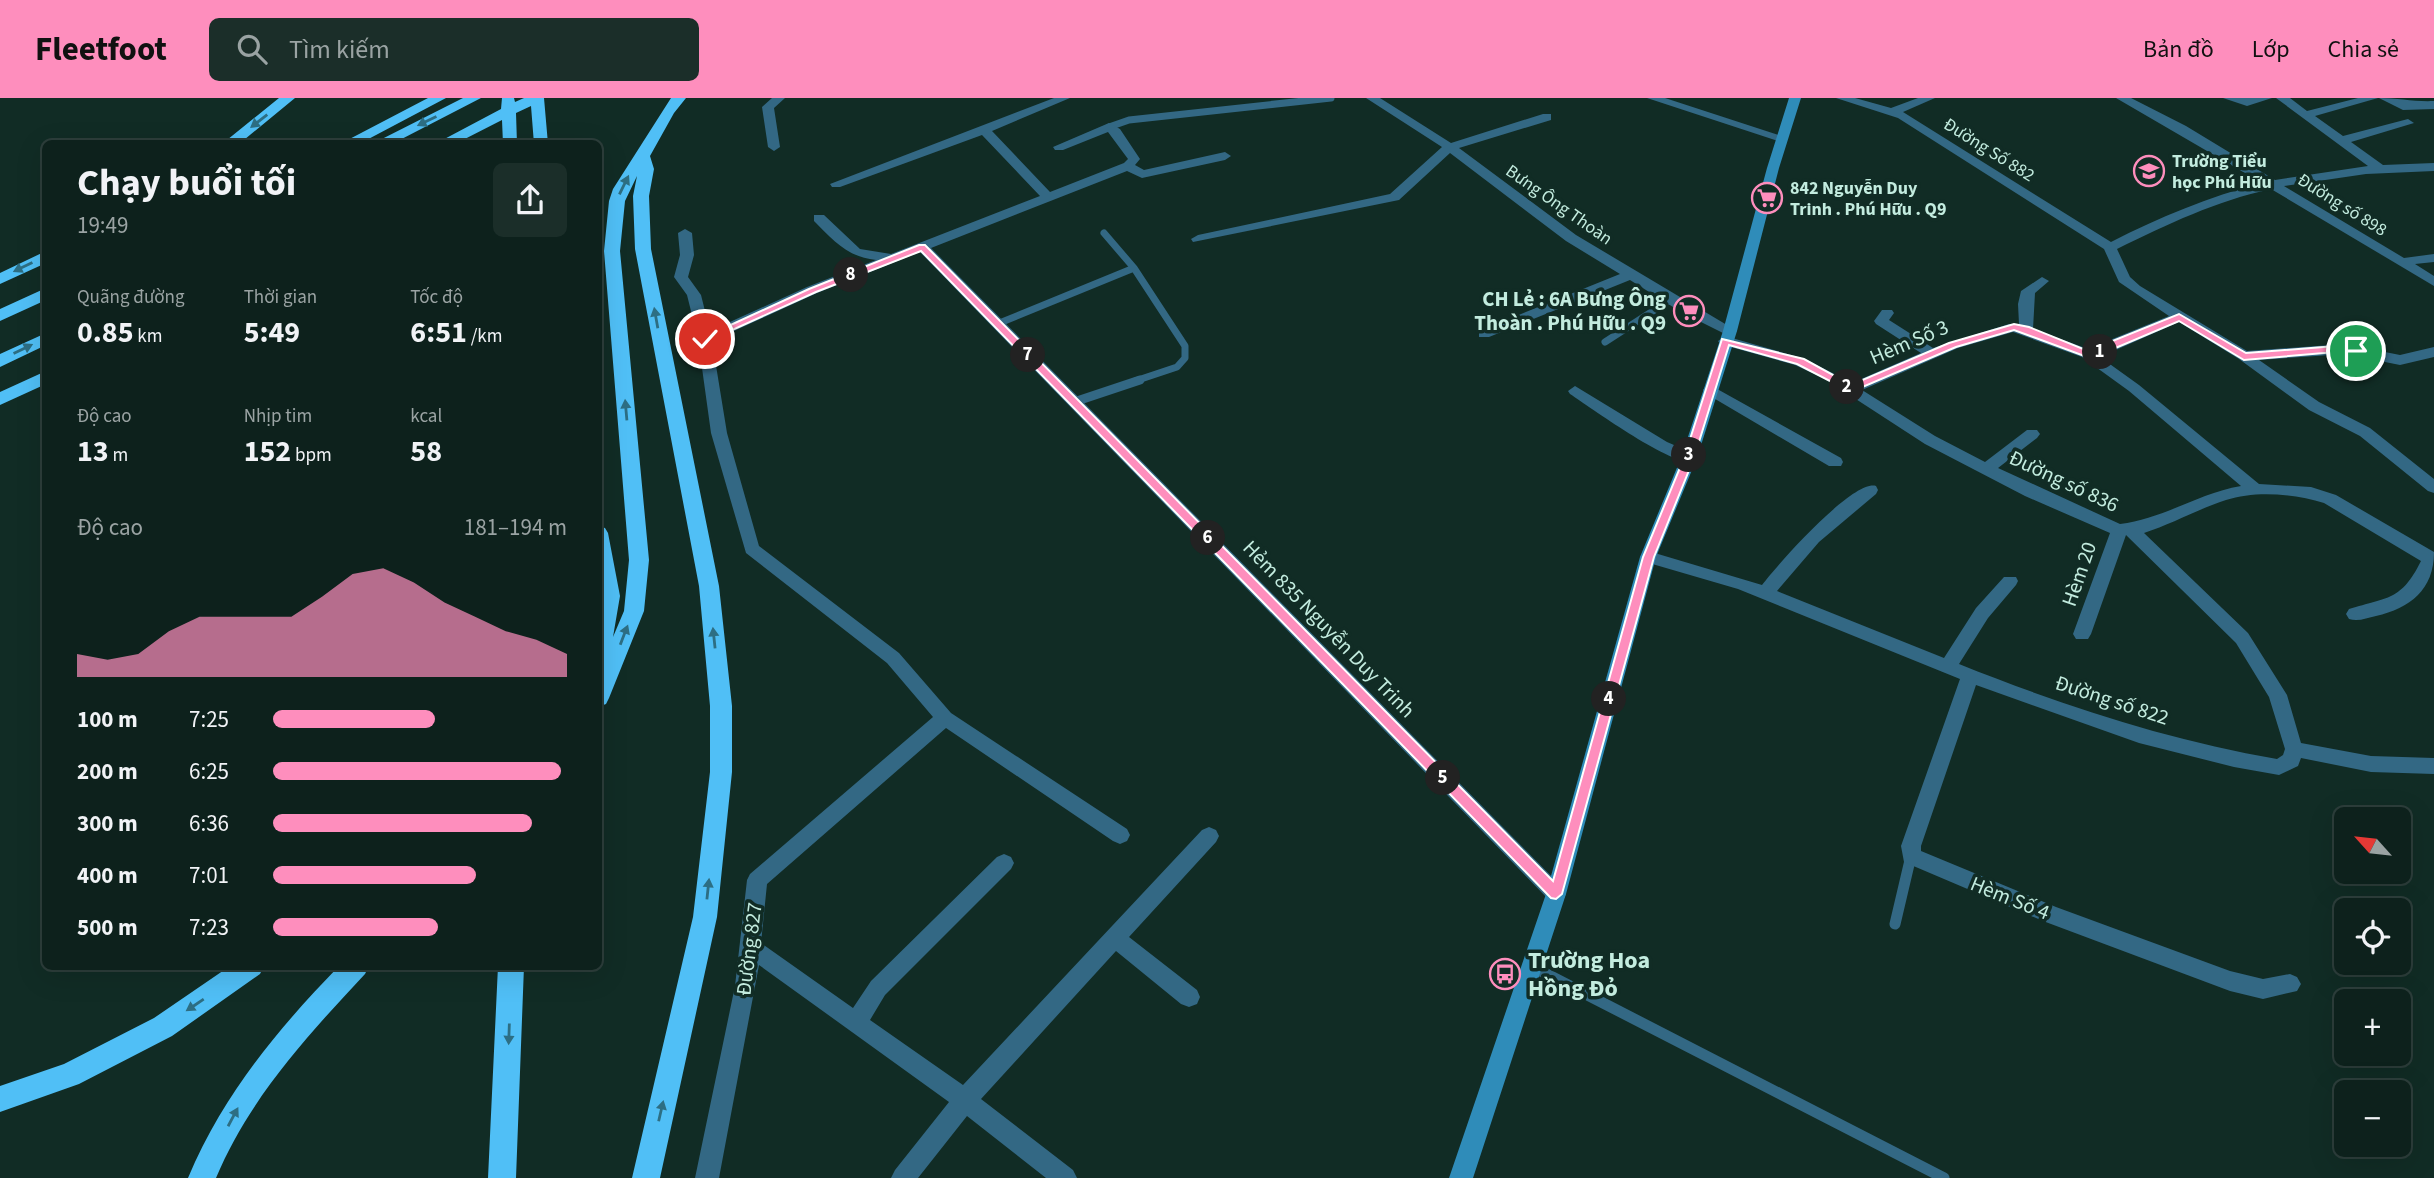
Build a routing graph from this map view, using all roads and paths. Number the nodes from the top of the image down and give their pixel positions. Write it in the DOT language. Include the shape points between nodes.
graph roads {
  1 [pos="288,98"];
  2 [pos="439,98"];
  3 [pos="474,98"];
  4 [pos="508,98"];
  5 [pos="536,98"];
  6 [pos="679,98"];
  7 [pos="779,98"];
  8 [pos="1064,98"];
  9 [pos="1331,98"];
  10 [pos="1372,98"];
  11 [pos="1653,98"];
  12 [pos="1795,98"];
  13 [pos="1842,98"];
  14 [pos="1929,98"];
  15 [pos="2122,98"];
  16 [pos="2229,98"];
  17 [pos="2266,98"];
  18 [pos="2282,98"];
  19 [pos="2372,98"];
  20 [pos="2385,98"];
  21 [pos="2434,105"];
  22 [pos="1894,111"];
  23 [pos="2308,114"];
  24 [pos="1547,117"];
  25 [pos="2408,122"];
  26 [pos="1109,127"];
  27 [pos="984,130"];
  28 [pos="1782,138"];
  29 [pos="234,140"];
  30 [pos="355,140"];
  31 [pos="387,140"];
  32 [pos="450,140"];
  33 [pos="510,140"];
  34 [pos="541,140"];
  35 [pos="2342,140"];
  36 [pos="1059,146"];
  37 [pos="774,147"];
  38 [pos="1450,147"];
  39 [pos="643,156"];
  40 [pos="1225,156"];
  41 [pos="1128,166"];
  42 [pos="2378,167"];
  43 [pos="2434,167"];
  44 [pos="836,184"];
  45 [pos="2274,184"];
  46 [pos="1047,196"];
  47 [pos="819,218"];
  48 [pos="685,233"];
  49 [pos="1104,233"];
  50 [pos="1198,239"];
  51 [pos="922,247"];
  52 [pos="2110,247"];
  53 [pos="900,255"];
  54 [pos="42,258"];
  55 [pos="2434,258"];
  56 [pos="2402,262"];
  57 [pos="1134,268"];
  58 [pos="1630,275"];
  59 [pos="0,279"];
  60 [pos="2042,281"];
  61 [pos="2434,282"];
  62 [pos="42,295"];
  63 [pos="1670,300"];
  64 [pos="42,306"];
  65 [pos="1887,313"];
  66 [pos="0,316"];
  67 [pos="2179,317"];
  68 [pos="998,324"];
  69 [pos="0,326"];
  70 [pos="2026,330"];
  71 [pos="1484,334"];
  72 [pos="1728,336"];
  73 [pos="705,339"];
  74 [pos="42,340"];
  75 [pos="1605,342"];
  76 [pos="2434,352"];
  77 [pos="2087,354"];
  78 [pos="1933,355"];
  79 [pos="2244,356"];
  80 [pos="0,360"];
  81 [pos="42,379"];
  82 [pos="1851,389"];
  83 [pos="1710,390"];
  84 [pos="1575,391"];
  85 [pos="0,399"];
  86 [pos="1074,402"];
  87 [pos="2032,434"];
  88 [pos="1689,458"];
  89 [pos="1835,462"];
  90 [pos="1987,468"];
  91 [pos="2434,487"];
  92 [pos="2255,489"];
  93 [pos="1870,490"];
  94 [pos="2124,529"];
  95 [pos="602,554"];
  96 [pos="1648,557"];
  97 [pos="2433,559"];
  98 [pos="2010,581"];
  99 [pos="1765,594"];
  100 [pos="2355,614"];
  101 [pos="2082,634"];
  102 [pos="602,638"];
  103 [pos="1948,667"];
  104 [pos="1970,676"];
  105 [pos="602,688"];
  106 [pos="945,718"];
  107 [pos="2294,749"];
  108 [pos="2434,766"];
  109 [pos="1119,835"];
  110 [pos="1209,836"];
  111 [pos="1911,856"];
  112 [pos="1004,863"];
  113 [pos="1556,894"];
  114 [pos="1895,924"];
  115 [pos="1115,938"];
  116 [pos="750,947"];
  117 [pos="1531,965"];
  118 [pos="245,970"];
  119 [pos="352,970"];
  120 [pos="512,970"];
  121 [pos="2290,984"];
  122 [pos="1189,997"];
  123 [pos="856,1023"];
  124 [pos="0,1099"];
  125 [pos="965,1100"];
  126 [pos="202,1178"];
  127 [pos="502,1178"];
  128 [pos="646,1178"];
  129 [pos="707,1178"];
  130 [pos="903,1178"];
  131 [pos="1065,1178"];
  132 [pos="1461,1178"];
  133 [pos="1944,1178"];
  1 -- 29 [label="highway, one-way"];
  2 -- 30 [label="highway"];
  3 -- 31 [label="highway, one-way"];
  4 -- 33 [label="highway"];
  5 -- 32 [label="highway"];
  5 -- 34 [label="highway"];
  6 -- 39 [label="highway"];
  7 -- 37 [label="street" via="768,107"];
  8 -- 27 [label="street"];
  9 -- 26 [label="lane" via="1129,120"];
  10 -- 38 [label="street, Bưng Ông Thoàn"];
  11 -- 28 [label="street"];
  12 -- 28 [label="main road"];
  13 -- 22 [label="street, Đường Số 882"];
  14 -- 22 [label="street"];
  15 -- 45 [label="street, Đường số 898"];
  16 -- 17 [label="street" via="2247,102"];
  18 -- 23 [label="street"];
  19 -- 23 [label="street"];
  20 -- 21 [label="street" via="2403,106"];
  22 -- 52 [label="street, Đường Số 882"];
  23 -- 35 [label="street"];
  24 -- 38 [label="street"];
  25 -- 35 [label="street"];
  26 -- 36 [label="street"];
  26 -- 41 [label="street" via="1134,159"];
  27 -- 44 [label="street"];
  27 -- 46 [label="street"];
  28 -- 72 [label="main road"];
  35 -- 42 [label="street"];
  38 -- 50 [label="street" via="1394,197"];
  38 -- 58 [label="street, Bưng Ông Thoàn" via="1571,238"];
  105 -- 39 [label="highway, one-way" via="634,611 639,560 612,251 617,201"];
  128 -- 39 [label="highway, one-way" via="705,917 721,772 721,706 709,586 643,249"];
  40 -- 41 [label="street" via="1142,173"];
  41 -- 46 [label="street"];
  42 -- 43 [label="street"];
  42 -- 45 [label="street"];
  45 -- 52 [label="street" via="2167,218"];
  45 -- 56 [label="street, Đường số 898"];
  46 -- 51 [label="street"];
  47 -- 53 [label="street" via="856,254"];
  48 -- 73 [label="street" via="687,255 681,277 694,295"];
  49 -- 57 [label="lane"];
  51 -- 53 [label="street"];
  51 -- 68 [label="street, Hẻm 835 Nguyễn Duy Trinh"];
  52 -- 67 [label="street" via="2124,279"];
  53 -- 73 [label="street"];
  54 -- 59 [label="highway, one-way"];
  55 -- 56 [label="street"];
  56 -- 61 [label="street, Đường số 898"];
  57 -- 68 [label="lane"];
  57 -- 86 [label="lane" via="1185,346 1185,358 1177,367"];
  58 -- 63 [label="street, Bưng Ông Thoàn"];
  58 -- 71 [label="street"];
  60 -- 70 [label="street" via="2028,291"];
  62 -- 66 [label="highway"];
  63 -- 72 [label="street, Bưng Ông Thoàn"];
  63 -- 75 [label="lane"];
  64 -- 69 [label="highway"];
  65 -- 78 [label="street" via="1881,321"];
  67 -- 77 [label="street"];
  67 -- 79 [label="street"];
  68 -- 86 [label="street, Hẻm 835 Nguyễn Duy Trinh"];
  70 -- 77 [label="street, Hèm Số 3"];
  70 -- 78 [label="street, Hèm Số 3" via="2014,327 1990,333"];
  72 -- 82 [label="street, Đường số 836" via="1800,362"];
  72 -- 83 [label="main road"];
  73 -- 106 [label="street" via="719,433 752,549 893,658"];
  80 -- 74 [label="highway, one-way"];
  76 -- 79 [label="street" via="2400,360 2345,349"];
  77 -- 92 [label="street, Hèm Số 3"];
  78 -- 82 [label="street, Hèm Số 3"];
  79 -- 91 [label="street" via="2314,405 2365,432"];
  81 -- 85 [label="highway"];
  82 -- 90 [label="street, Đường số 836" via="1930,440"];
  83 -- 88 [label="main road"];
  83 -- 89 [label="street"];
  84 -- 88 [label="street"];
  86 -- 113 [label="street, Hẻm 835 Nguyễn Duy Trinh"];
  87 -- 90 [label="street"];
  88 -- 96 [label="main road"];
  90 -- 94 [label="street, Đường số 836" via="2031,492"];
  92 -- 94 [label="street, Đường số 836" via="2225,494 2143,527"];
  92 -- 97 [label="street, Đường số 836" via="2330,499"];
  93 -- 99 [label="street" via="1800,551"];
  94 -- 101 [label="street, Hèm 20"];
  94 -- 107 [label="street" via="2242,638 2278,695"];
  95 -- 102 [label="highway" via="610,596"];
  96 -- 99 [label="street, Đường số 822"];
  96 -- 113 [label="main road"];
  97 -- 100 [label="street" via="2403,602"];
  98 -- 103 [label="street" via="1982,613"];
  99 -- 103 [label="street, Đường số 822"];
  103 -- 104 [label="street, Đường số 822"];
  104 -- 107 [label="street, Đường số 822" via="2139,735 2234,760 2279,767 2291,760"];
  104 -- 111 [label="street"];
  106 -- 109 [label="street"];
  106 -- 116 [label="street, Đường 827" via="757,880"];
  107 -- 108 [label="street" via="2371,764"];
  110 -- 115 [label="street"];
  111 -- 114 [label="lane"];
  111 -- 121 [label="street, Hèm Số 4" via="2230,981 2263,989"];
  112 -- 123 [label="street" via="878,988"];
  113 -- 117 [label="main road"];
  115 -- 122 [label="street"];
  115 -- 125 [label="street"];
  116 -- 123 [label="street"];
  116 -- 129 [label="street, Đường 827"];
  117 -- 132 [label="main road"];
  117 -- 133 [label="lane"];
  118 -- 124 [label="highway, one-way" via="163,1027 71,1075"];
  126 -- 119 [label="highway, one-way" via="241,1102 301,1024"];
  120 -- 127 [label="highway, one-way"];
  123 -- 125 [label="street"];
  125 -- 130 [label="street"];
  125 -- 131 [label="street"];
}
